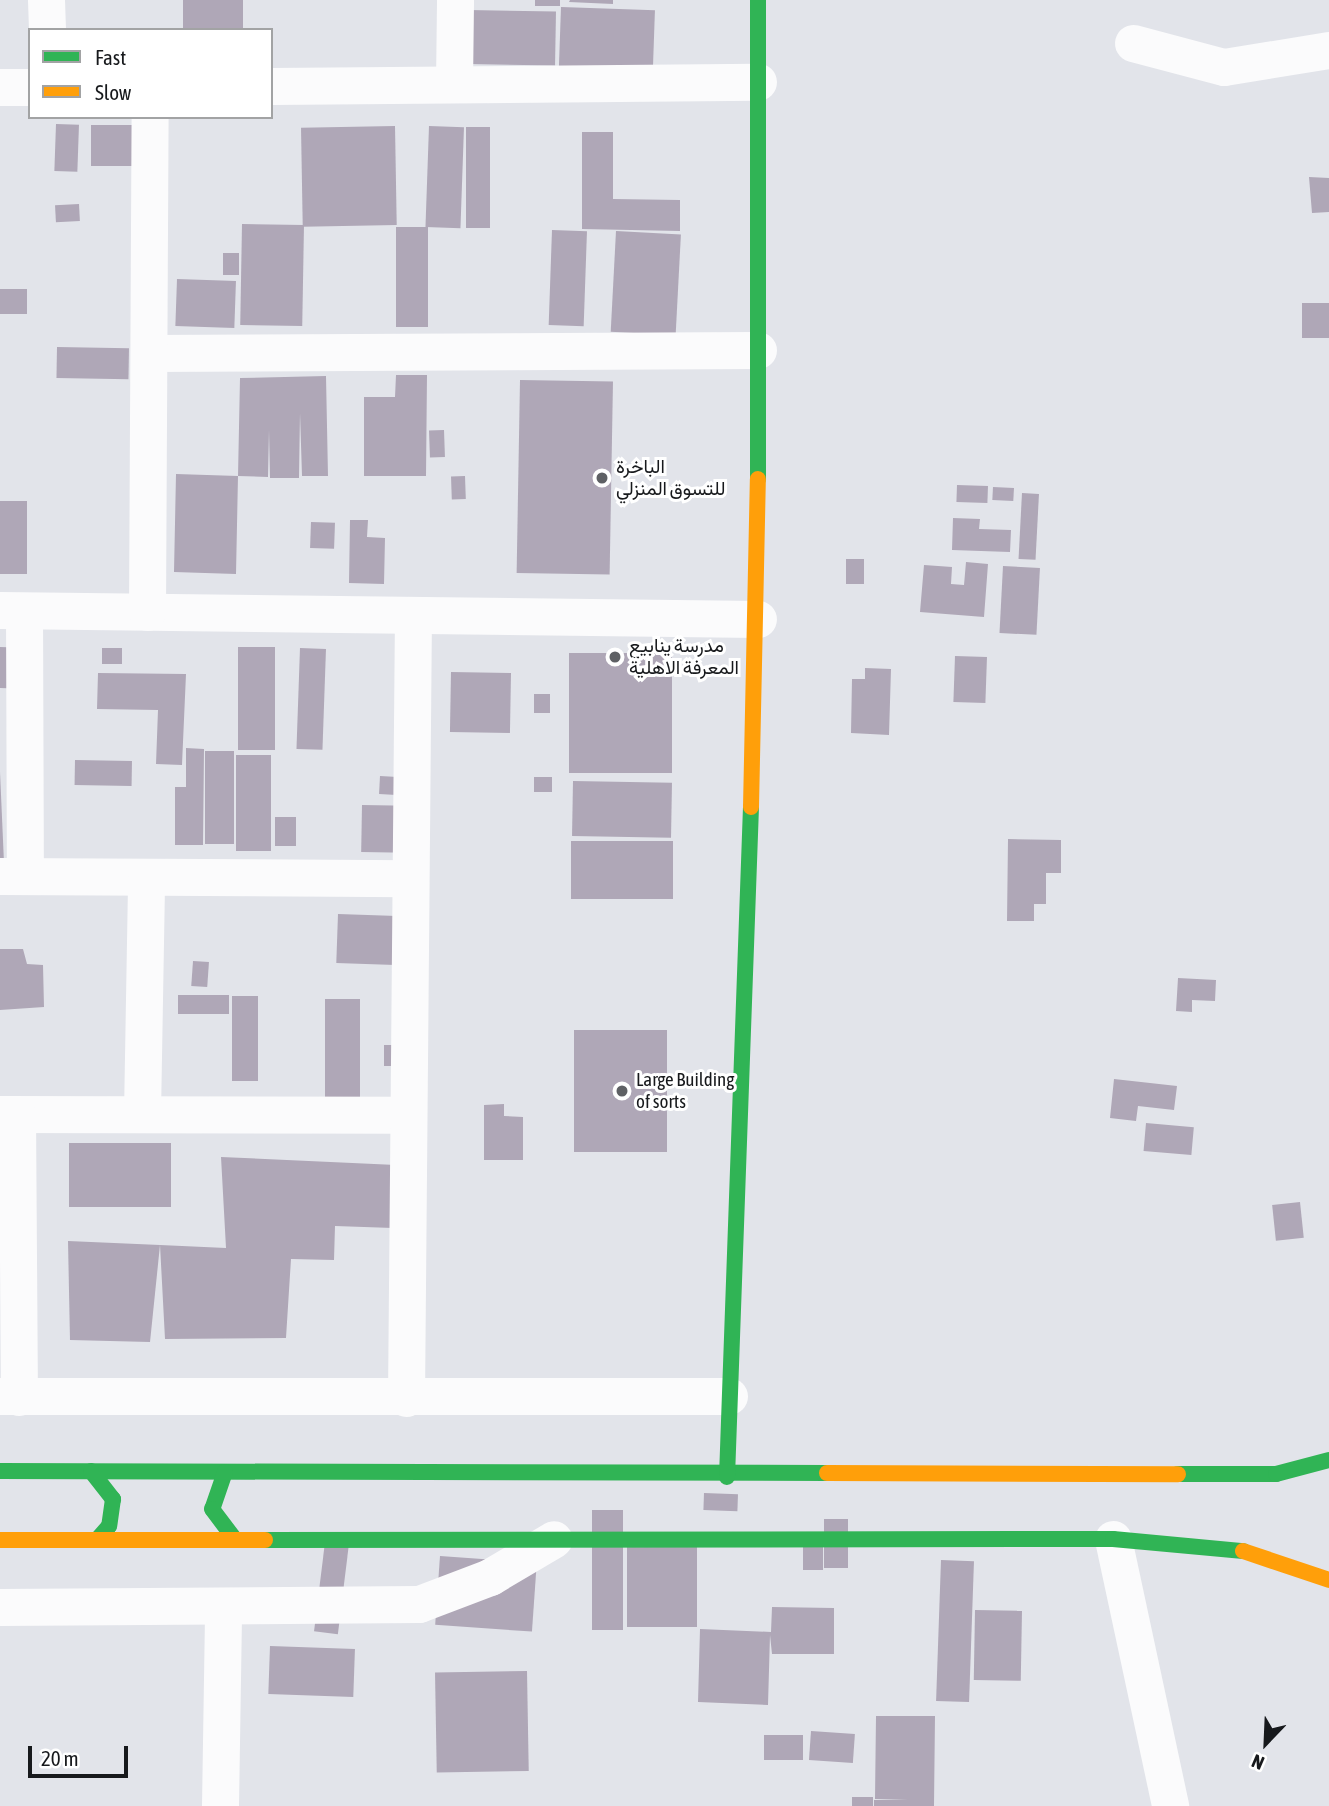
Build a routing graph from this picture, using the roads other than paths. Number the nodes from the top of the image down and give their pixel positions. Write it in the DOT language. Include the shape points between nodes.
graph roads {
  1 [pos="46,0"];
  2 [pos="455,0"];
  3 [pos="758,0"];
  4 [pos="47,28"];
  5 [pos="1133,43"];
  6 [pos="1329,50"];
  7 [pos="758,82"];
  8 [pos="454,84"];
  9 [pos="273,86"];
  10 [pos="0,87"];
  11 [pos="28,88"];
  12 [pos="150,119"];
  13 [pos="758,350"];
  14 [pos="151,353"];
  15 [pos="12,611"];
  16 [pos="147,612"];
  17 [pos="413,615"];
  18 [pos="758,619"];
  19 [pos="12,876"];
  20 [pos="146,877"];
  21 [pos="410,878"];
  22 [pos="8,1114"];
  23 [pos="142,1114"];
  24 [pos="408,1115"];
  25 [pos="9,1396"];
  26 [pos="729,1396"];
  27 [pos="406,1398"];
  28 [pos="1329,1460"];
  29 [pos="0,1471"];
  30 [pos="91,1471"];
  31 [pos="225,1472"];
  32 [pos="727,1477"];
  33 [pos="235,1539"];
  34 [pos="554,1539"];
  35 [pos="1114,1539"];
  36 [pos="0,1540"];
  37 [pos="97,1540"];
  38 [pos="1329,1580"];
  39 [pos="0,1607"];
  40 [pos="223,1610"];
  41 [pos="220,1806"];
  42 [pos="1170,1806"];
  1 -- 4 [label="street"];
  2 -- 8 [label="street"];
  3 -- 7 [label="street"];
  5 -- 6 [label="street" via="1224,66"];
  7 -- 8 [label="street"];
  7 -- 13 [label="street"];
  8 -- 9 [label="street"];
  10 -- 11 [label="street"];
  12 -- 14 [label="street"];
  13 -- 14 [label="street"];
  13 -- 18 [label="street"];
  14 -- 16 [label="street"];
  15 -- 16 [label="street"];
  15 -- 19 [label="street"];
  16 -- 17 [label="street"];
  17 -- 18 [label="street"];
  17 -- 21 [label="street"];
  18 -- 26 [label="street"];
  19 -- 20 [label="street"];
  20 -- 21 [label="street"];
  20 -- 23 [label="street"];
  21 -- 24 [label="street"];
  22 -- 23 [label="street"];
  22 -- 25 [label="street"];
  23 -- 24 [label="street"];
  24 -- 27 [label="street"];
  25 -- 27 [label="street"];
  26 -- 27 [label="street"];
  26 -- 32 [label="street"];
  28 -- 32 [label="street" via="1276,1475"];
  29 -- 30 [label="street"];
  30 -- 31 [label="street"];
  30 -- 37 [label="street" via="113,1499 109,1526"];
  31 -- 32 [label="street"];
  31 -- 33 [label="street" via="212,1509"];
  33 -- 34 [label="street"];
  33 -- 37 [label="street"];
  34 -- 35 [label="street"];
  34 -- 40 [label="street" via="490,1577 419,1604"];
  35 -- 38 [label="street" via="1263,1553"];
  35 -- 42 [label="street"];
  36 -- 37 [label="street"];
  39 -- 40 [label="street"];
  40 -- 41 [label="street"];
}
